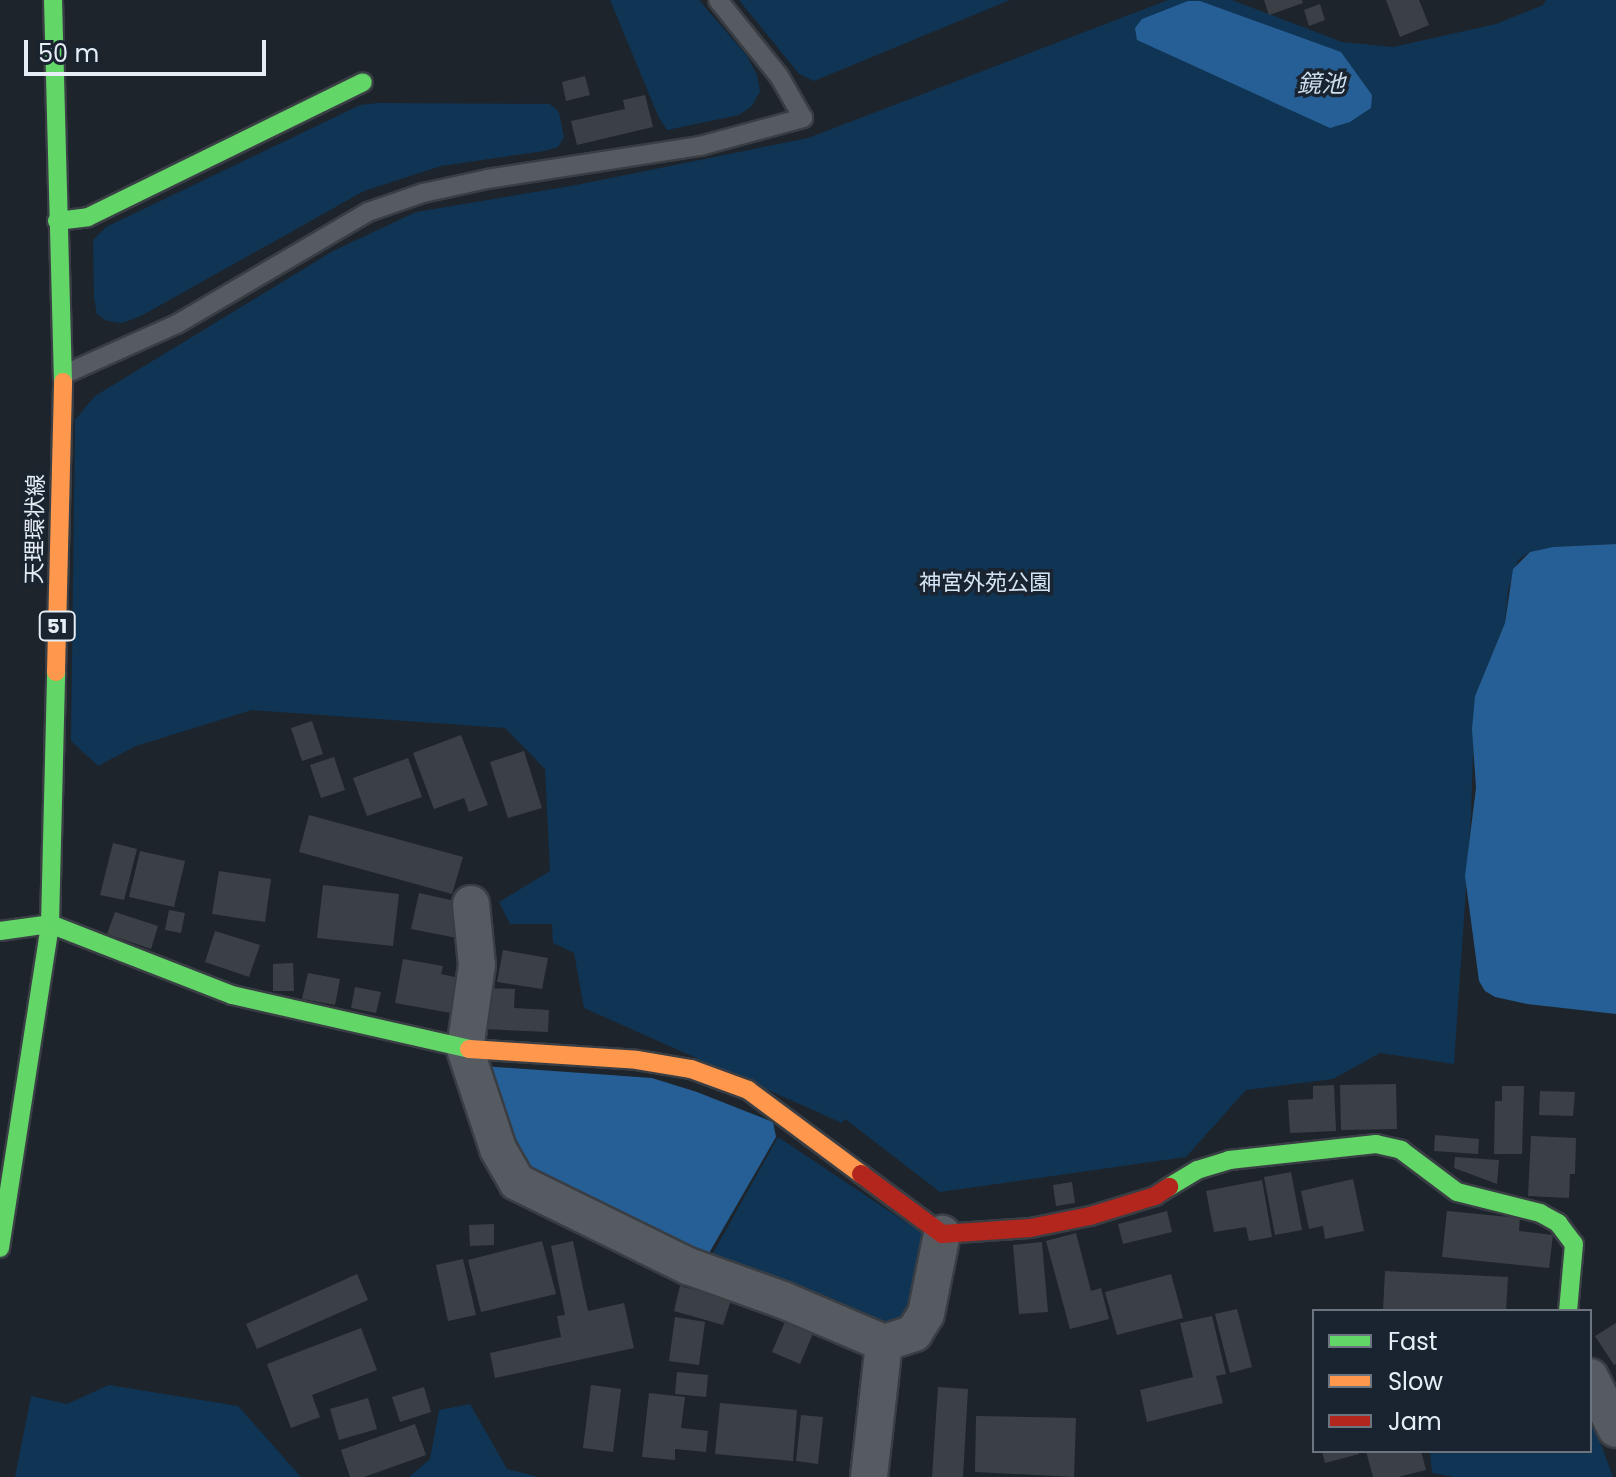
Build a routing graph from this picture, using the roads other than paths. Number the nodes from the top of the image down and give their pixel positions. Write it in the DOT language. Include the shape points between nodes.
graph roads {
  1 [pos="53,0"];
  2 [pos="718,0"];
  3 [pos="363,82"];
  4 [pos="57,221"];
  5 [pos="63,376"];
  6 [pos="471,904"];
  7 [pos="50,924"];
  8 [pos="0,931"];
  9 [pos="465,1049"];
  10 [pos="942,1234"];
  11 [pos="0,1248"];
  12 [pos="1568,1309"];
  13 [pos="884,1343"];
  14 [pos="1592,1381"];
  15 [pos="1616,1429"];
  16 [pos="869,1477"];
  1 -- 4 [label="street, 天理環状線 / 51"];
  2 -- 5 [label="lane" via="779,76 803,118 700,146 487,179 368,212 177,324"];
  3 -- 4 [label="street" via="88,217"];
  4 -- 5 [label="street, 天理環状線 / 51"];
  5 -- 7 [label="street, 天理環状線 / 51"];
  6 -- 9 [label="street" via="477,965"];
  7 -- 8 [label="street"];
  7 -- 9 [label="street" via="232,995"];
  7 -- 11 [label="street, 天理環状線 / 51"];
  9 -- 10 [label="street" via="637,1060 691,1069 748,1090"];
  9 -- 13 [label="street" via="498,1149 517,1182 688,1266"];
  10 -- 12 [label="street" via="1030,1228 1090,1216 1155,1196 1197,1170 1229,1160 1376,1144 1401,1150 1457,1192 1540,1213 1558,1223 1574,1244"];
  10 -- 13 [label="street" via="926,1314 914,1333"];
  13 -- 16 [label="street"];
  14 -- 15 [label="street"];
}
